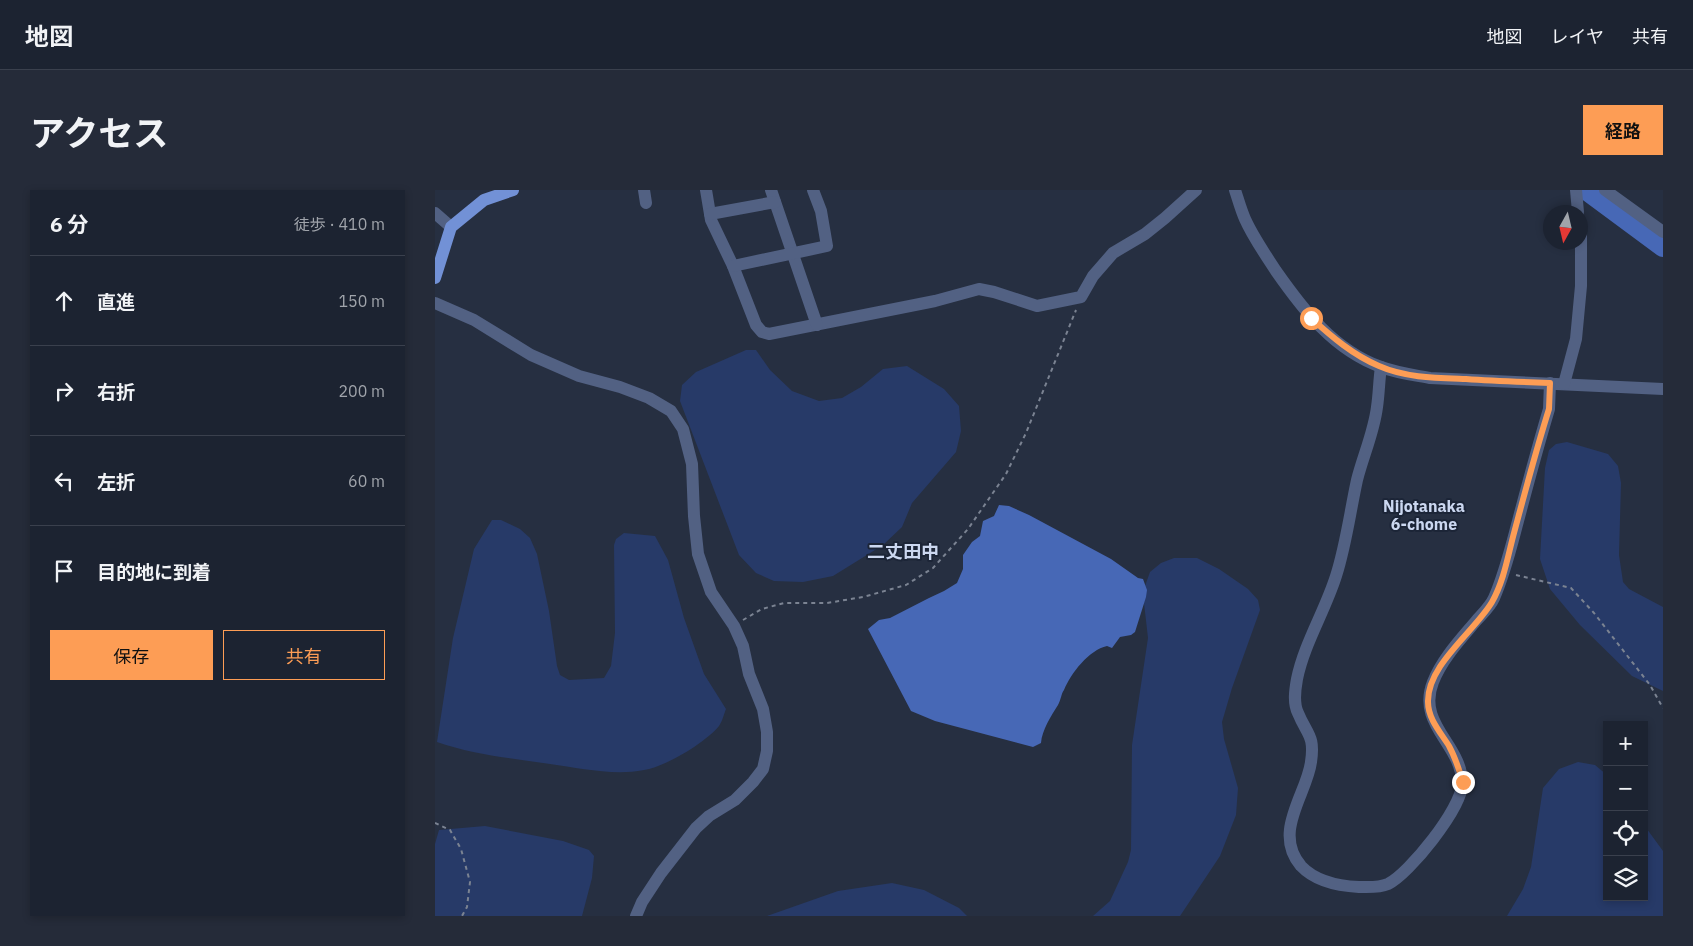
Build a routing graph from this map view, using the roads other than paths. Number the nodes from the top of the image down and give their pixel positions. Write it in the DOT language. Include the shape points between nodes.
graph roads {
  1 [pos="513,190"];
  2 [pos="706,190"];
  3 [pos="813,190"];
  4 [pos="1197,190"];
  5 [pos="1235,190"];
  6 [pos="1605,190"];
  7 [pos="1575,191"];
  8 [pos="773,196"];
  9 [pos="1577,205"];
  10 [pos="435,213"];
  11 [pos="710,214"];
  12 [pos="451,227"];
  13 [pos="1663,232"];
  14 [pos="1581,250"];
  15 [pos="792,254"];
  16 [pos="733,266"];
  17 [pos="435,278"];
  18 [pos="435,303"];
  19 [pos="817,325"];
  20 [pos="1381,367"];
  21 [pos="1550,383"];
  22 [pos="1564,384"];
  23 [pos="1663,389"];
  24 [pos="636,916"];
  1 -- 12 [label="main road" via="484,200"];
  2 -- 11 [label="street"];
  3 -- 15 [label="street" via="821,211 827,246"];
  4 -- 19 [label="street" via="1145,234 1113,252 1081,296 1037,306 979,289"];
  5 -- 20 [label="street" via="1245,218 1263,251 1311,318 1348,349"];
  6 -- 13 [label="street"];
  7 -- 9 [label="street"];
  8 -- 11 [label="street"];
  8 -- 15 [label="street"];
  10 -- 12 [label="street"];
  11 -- 16 [label="street"];
  12 -- 17 [label="main road"];
  14 -- 22 [label="street" via="1576,339"];
  15 -- 16 [label="street"];
  15 -- 19 [label="street"];
  16 -- 19 [label="street" via="761,332 769,334"];
  18 -- 24 [label="street" via="474,320 531,355 579,376 649,398 671,411 683,429 692,464 698,554 711,592 743,646 749,674 763,709 767,751 763,769 735,800 696,828 661,873"];
  20 -- 21 [label="street" via="1430,378"];
  20 -- 21 [label="street" via="1377,408 1357,479 1345,544 1327,601 1303,658 1295,701 1296,711 1309,732 1313,751 1309,773 1293,812 1292,850 1297,860 1315,877 1350,886 1385,886 1397,878 1419,858 1458,800 1463,782 1450,747 1429,709 1429,695 1439,669 1492,602 1504,572 1549,409"];
  21 -- 22 [label="street"];
  22 -- 23 [label="street"];
}
